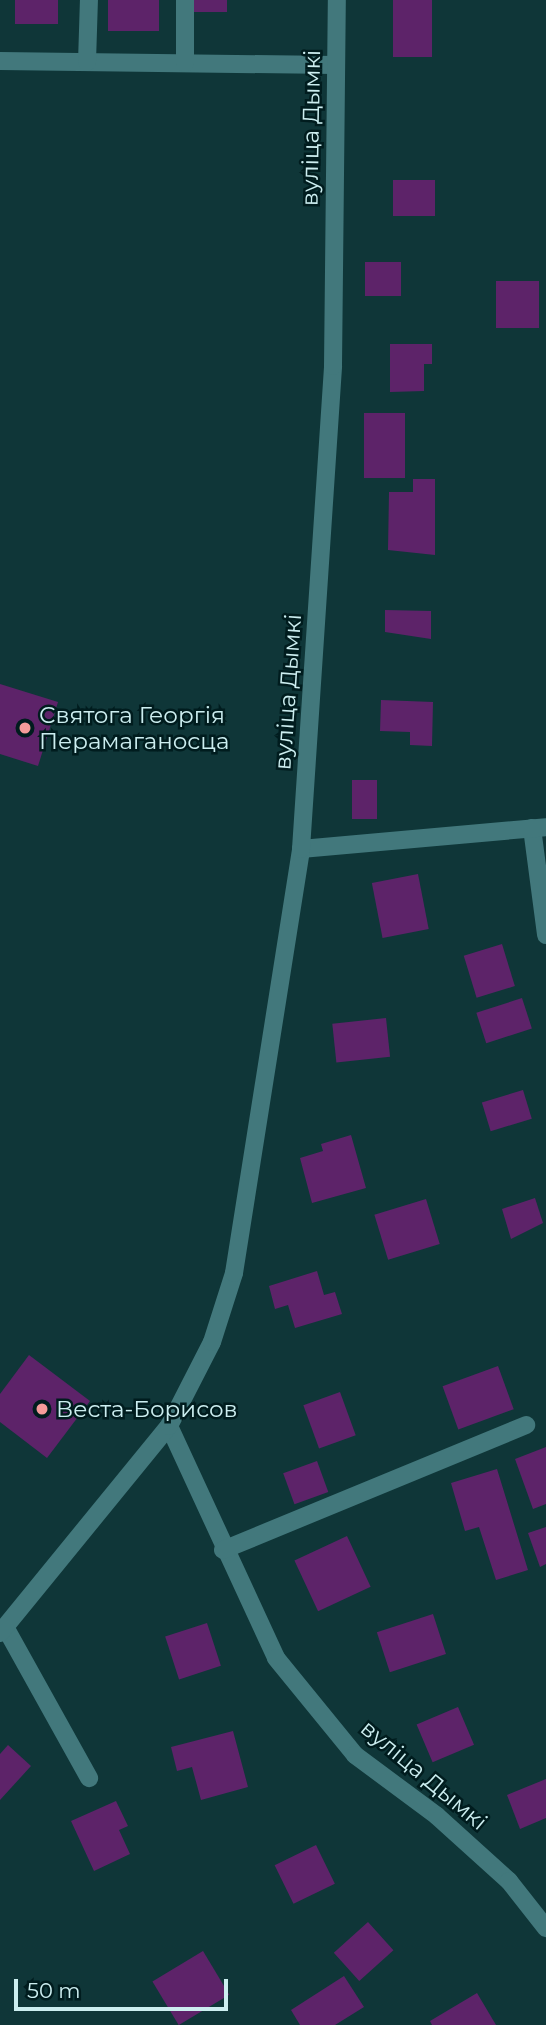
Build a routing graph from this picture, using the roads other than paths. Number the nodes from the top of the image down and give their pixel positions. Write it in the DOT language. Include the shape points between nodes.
graph roads {
  1 [pos="89,0"];
  2 [pos="186,0"];
  3 [pos="337,0"];
  4 [pos="0,61"];
  5 [pos="87,62"];
  6 [pos="185,63"];
  7 [pos="336,65"];
  8 [pos="539,827"];
  9 [pos="301,849"];
  10 [pos="546,935"];
  11 [pos="526,1425"];
  12 [pos="169,1426"];
  13 [pos="223,1550"];
  14 [pos="3,1630"];
  15 [pos="89,1778"];
  16 [pos="546,1928"];
  1 -- 5 [label="street"];
  2 -- 6 [label="street"];
  3 -- 7 [label="street, вуліца Дымкі"];
  4 -- 5 [label="street"];
  5 -- 6 [label="street"];
  6 -- 7 [label="street"];
  7 -- 9 [label="street, вуліца Дымкі" via="333,366"];
  8 -- 9 [label="street"];
  8 -- 10 [label="street"];
  9 -- 12 [label="street, вуліца Дымкі" via="234,1273 212,1342"];
  11 -- 13 [label="street"];
  12 -- 13 [label="street, вуліца Дымкі"];
  12 -- 14 [label="street, вуліца Дымкі"];
  13 -- 16 [label="street, вуліца Дымкі" via="276,1658 355,1755 437,1816 499,1872"];
  14 -- 15 [label="street"];
}
